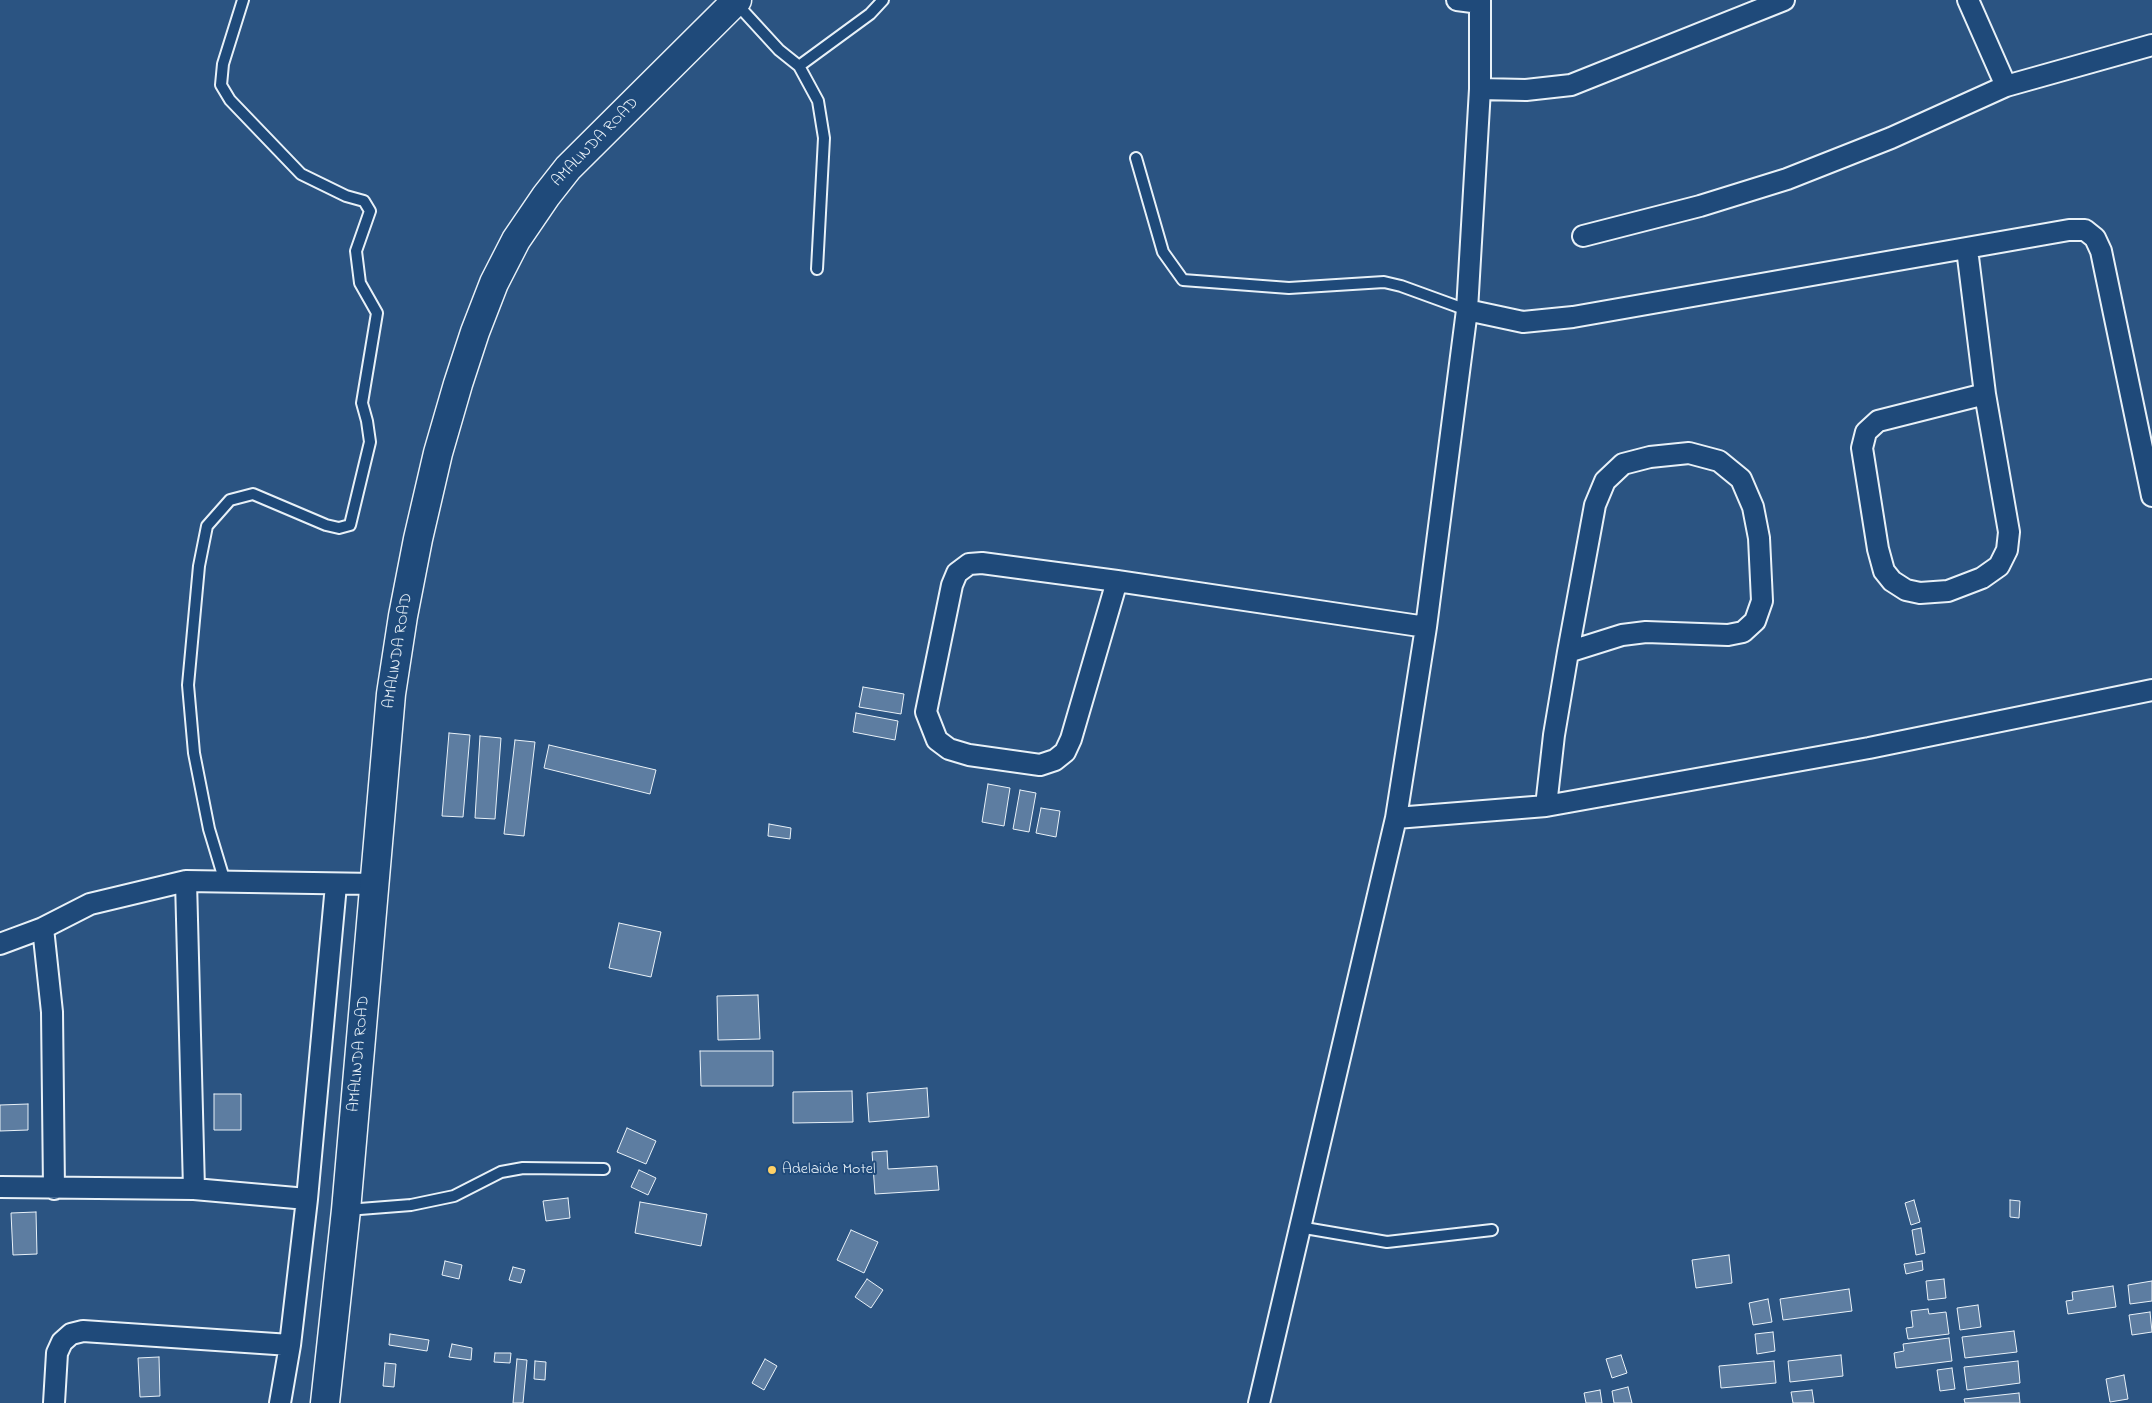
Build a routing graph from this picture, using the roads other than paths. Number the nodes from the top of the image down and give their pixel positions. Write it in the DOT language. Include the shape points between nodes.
graph roads {
  1 [pos="243,0"];
  2 [pos="883,0"];
  3 [pos="1457,0"];
  4 [pos="1784,0"];
  5 [pos="1968,0"];
  6 [pos="736,1"];
  7 [pos="1480,2"];
  8 [pos="2152,45"];
  9 [pos="799,66"];
  10 [pos="2006,86"];
  11 [pos="1480,89"];
  12 [pos="1136,158"];
  13 [pos="1583,236"];
  14 [pos="1966,249"];
  15 [pos="817,269"];
  16 [pos="1467,310"];
  17 [pos="1985,394"];
  18 [pos="2152,496"];
  19 [pos="1117,581"];
  20 [pos="1426,627"];
  21 [pos="1568,652"];
  22 [pos="2152,690"];
  23 [pos="1546,806"];
  24 [pos="1396,818"];
  25 [pos="186,881"];
  26 [pos="225,882"];
  27 [pos="376,884"];
  28 [pos="336,885"];
  29 [pos="43,928"];
  30 [pos="0,944"];
  31 [pos="604,1169"];
  32 [pos="0,1186"];
  33 [pos="54,1189"];
  34 [pos="194,1189"];
  35 [pos="307,1199"];
  36 [pos="346,1210"];
  37 [pos="1299,1227"];
  38 [pos="1492,1230"];
  39 [pos="290,1346"];
  40 [pos="54,1403"];
  41 [pos="280,1403"];
  42 [pos="325,1403"];
  43 [pos="1259,1403"];
  1 -- 26 [label="lane" via="223,64 221,85 230,100 302,174 346,196 364,201 370,211 356,251 360,283 377,313 362,403 370,442 350,525 340,528 326,525 253,494 230,500 207,526 188,685 194,753"];
  2 -- 9 [label="lane" via="870,14"];
  3 -- 7 [label="street"];
  4 -- 11 [label="street" via="1571,85 1526,90"];
  5 -- 10 [label="street"];
  6 -- 9 [label="lane" via="779,50"];
  6 -- 27 [label="street, AMALINDA ROAD" via="568,168 516,240 474,332 438,453 403,616 382,782"];
  7 -- 11 [label="street"];
  8 -- 10 [label="street"];
  9 -- 15 [label="lane" via="818,101 824,138"];
  10 -- 13 [label="street" via="1883,142 1787,179 1700,206"];
  11 -- 16 [label="street"];
  12 -- 16 [label="lane" via="1163,252 1183,280 1289,288 1384,282"];
  14 -- 16 [label="street" via="1573,317 1523,322"];
  14 -- 17 [label="street"];
  14 -- 18 [label="street" via="2069,230 2085,230 2095,238 2101,250"];
  16 -- 20 [label="street"];
  17 -- 17 [label="street" via="2009,532 2007,550 1999,566 1982,578 1948,591 1920,593 1906,590 1884,571 1878,549 1862,448 1866,432 1878,421"];
  19 -- 19 [label="street" via="982,563 969,564 957,573 926,712 937,740 949,749 970,755 1040,765 1065,752"];
  19 -- 20 [label="street"];
  20 -- 24 [label="street"];
  21 -- 21 [label="street" via="1622,635 1646,632 1728,636 1743,632 1756,621 1762,601 1759,538 1753,507 1741,479 1719,461 1689,453 1623,464 1605,481 1595,505"];
  21 -- 23 [label="street"];
  22 -- 23 [label="street" via="1869,748"];
  23 -- 24 [label="street"];
  24 -- 37 [label="street"];
  25 -- 26 [label="street"];
  25 -- 29 [label="street" via="90,904"];
  25 -- 34 [label="street"];
  26 -- 28 [label="street"];
  27 -- 28 [label="street"];
  27 -- 36 [label="street, AMALINDA ROAD"];
  28 -- 35 [label="street"];
  29 -- 30 [label="street"];
  29 -- 33 [label="street" via="52,1012"];
  31 -- 36 [label="lane" via="523,1168 501,1172 454,1196 411,1205"];
  32 -- 33 [label="street"];
  33 -- 34 [label="street"];
  34 -- 35 [label="street"];
  35 -- 39 [label="street"];
  36 -- 42 [label="street, AMALINDA ROAD"];
  37 -- 38 [label="lane" via="1387,1242"];
  37 -- 43 [label="street"];
  39 -- 40 [label="street" via="83,1331 71,1334 57,1353"];
  39 -- 41 [label="street"];
}
